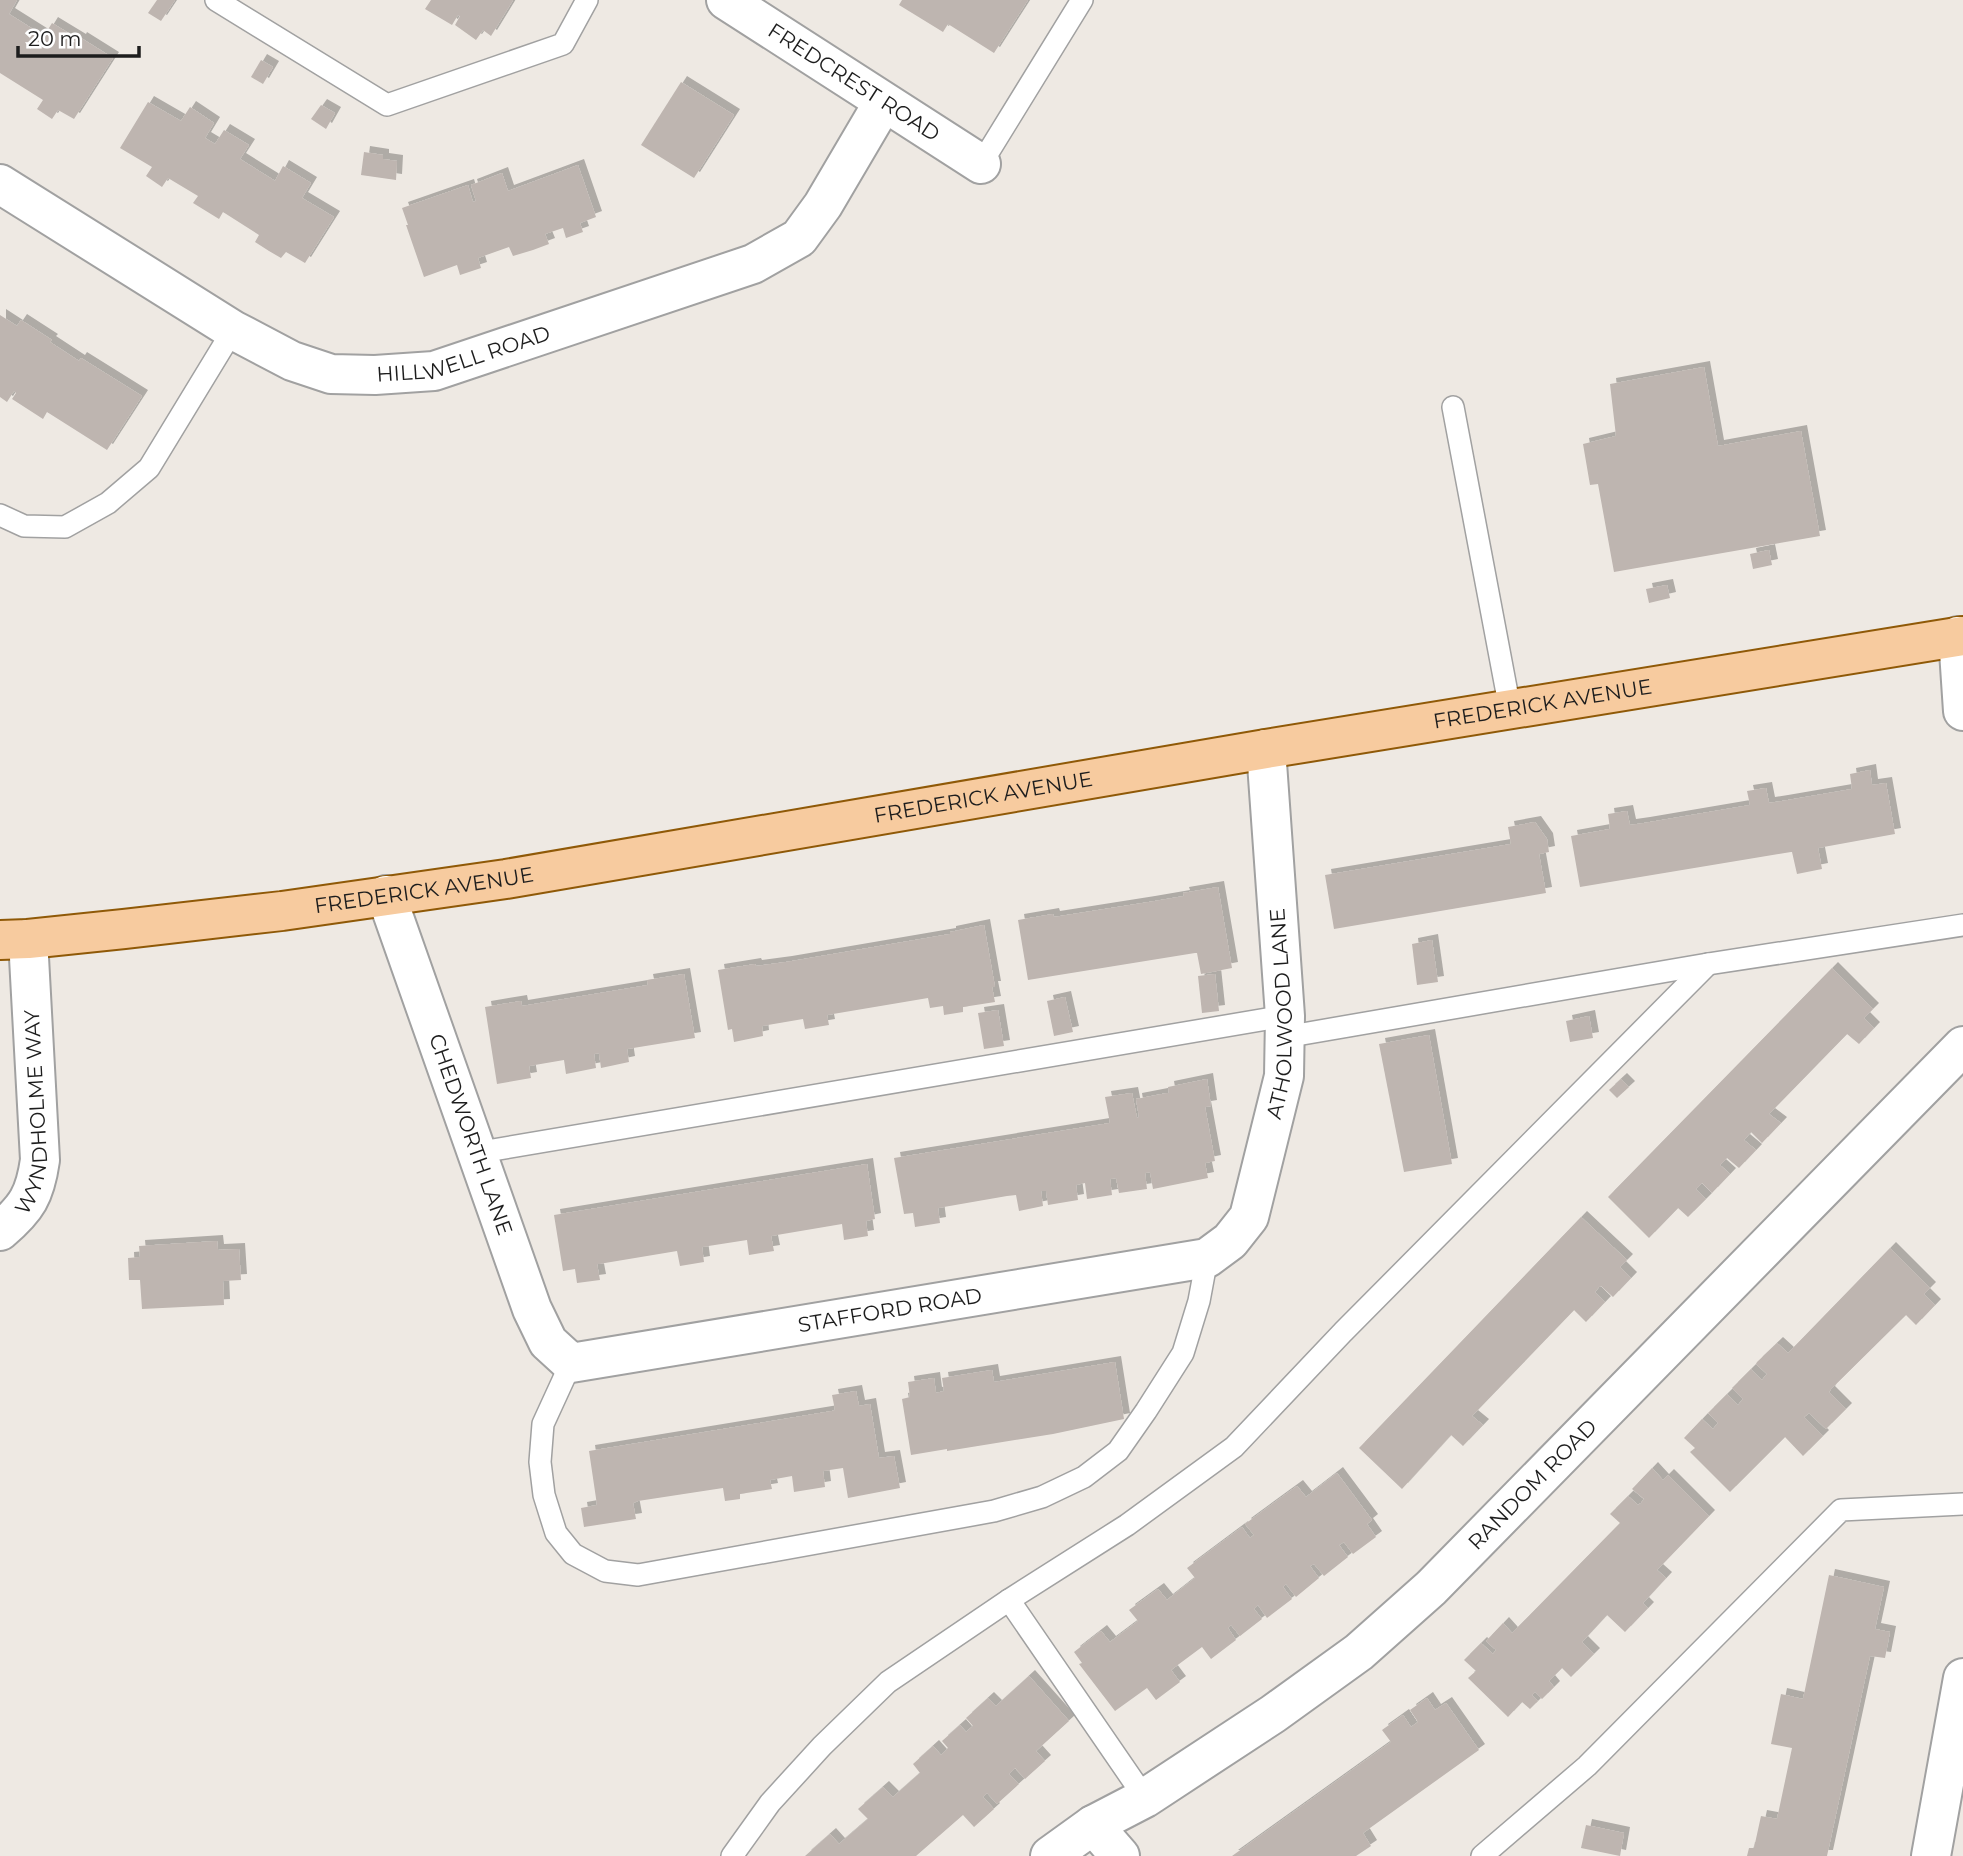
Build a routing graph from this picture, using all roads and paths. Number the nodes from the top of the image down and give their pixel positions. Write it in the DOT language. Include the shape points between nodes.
graph roads {
  1 [pos="216,0"];
  2 [pos="587,0"];
  3 [pos="726,0"];
  4 [pos="1082,0"];
  5 [pos="883,103"];
  6 [pos="981,164"];
  7 [pos="0,184"];
  8 [pos="233,330"];
  9 [pos="1453,407"];
  10 [pos="0,515"];
  11 [pos="1960,636"];
  12 [pos="1510,709"];
  13 [pos="1963,711"];
  14 [pos="1266,749"];
  15 [pos="386,895"];
  16 [pos="1963,925"];
  17 [pos="14,939"];
  18 [pos="1708,964"];
  19 [pos="1285,1026"];
  20 [pos="1963,1046"];
  21 [pos="475,1153"];
  22 [pos="0,1231"];
  23 [pos="1207,1258"];
  24 [pos="571,1363"];
  25 [pos="1963,1504"];
  26 [pos="1009,1600"];
  27 [pos="1963,1678"];
  28 [pos="1145,1798"];
  29 [pos="1094,1825"];
  30 [pos="1489,1854"];
  31 [pos="732,1856"];
  32 [pos="1050,1856"];
  33 [pos="1119,1856"];
  34 [pos="1931,1856"];
  1 -- 2 [label="lane" via="387,105 563,44"];
  3 -- 5 [label="street, FREDCREST ROAD"];
  4 -- 6 [label="lane"];
  5 -- 6 [label="street, FREDCREST ROAD"];
  5 -- 8 [label="street, HILLWELL ROAD" via="799,238 753,264 434,371 331,374 292,361"];
  7 -- 8 [label="street, HILLWELL ROAD"];
  8 -- 10 [label="lane" via="149,468 108,503 65,527 24,526"];
  9 -- 12 [label="lane"];
  11 -- 12 [label="main road, FREDERICK AVENUE"];
  11 -- 13 [label="street"];
  12 -- 14 [label="main road, FREDERICK AVENUE"];
  14 -- 15 [label="main road, FREDERICK AVENUE" via="530,875"];
  14 -- 19 [label="street, ATHOLWOOD LANE"];
  15 -- 17 [label="main road, FREDERICK AVENUE" via="282,911"];
  15 -- 21 [label="street, CHEDWORTH LANE"];
  16 -- 18 [label="lane"];
  17 -- 22 [label="street, WYNDHOLME WAY" via="40,1160 36,1186 26,1205"];
  18 -- 19 [label="lane"];
  18 -- 26 [label="lane" via="1234,1447 1127,1525"];
  19 -- 21 [label="lane"];
  19 -- 23 [label="street, ATHOLWOOD LANE" via="1284,1076 1249,1217 1230,1241"];
  20 -- 28 [label="street, RANDOM ROAD" via="1431,1588 1359,1652"];
  21 -- 24 [label="street, CHEDWORTH LANE" via="532,1309 548,1342"];
  23 -- 24 [label="street, STAFFORD ROAD"];
  23 -- 24 [label="lane" via="1183,1353 1118,1451 1084,1477 1042,1497 994,1511 638,1575 605,1571 573,1554 556,1533 540,1462 543,1424"];
  25 -- 30 [label="lane" via="1842,1510 1587,1766"];
  26 -- 28 [label="lane"];
  26 -- 31 [label="lane" via="888,1682 770,1803"];
  27 -- 34 [label="street"];
  28 -- 29 [label="street, RANDOM ROAD"];
  29 -- 32 [label="street, RANDOM ROAD"];
  29 -- 33 [label="street"];
}
